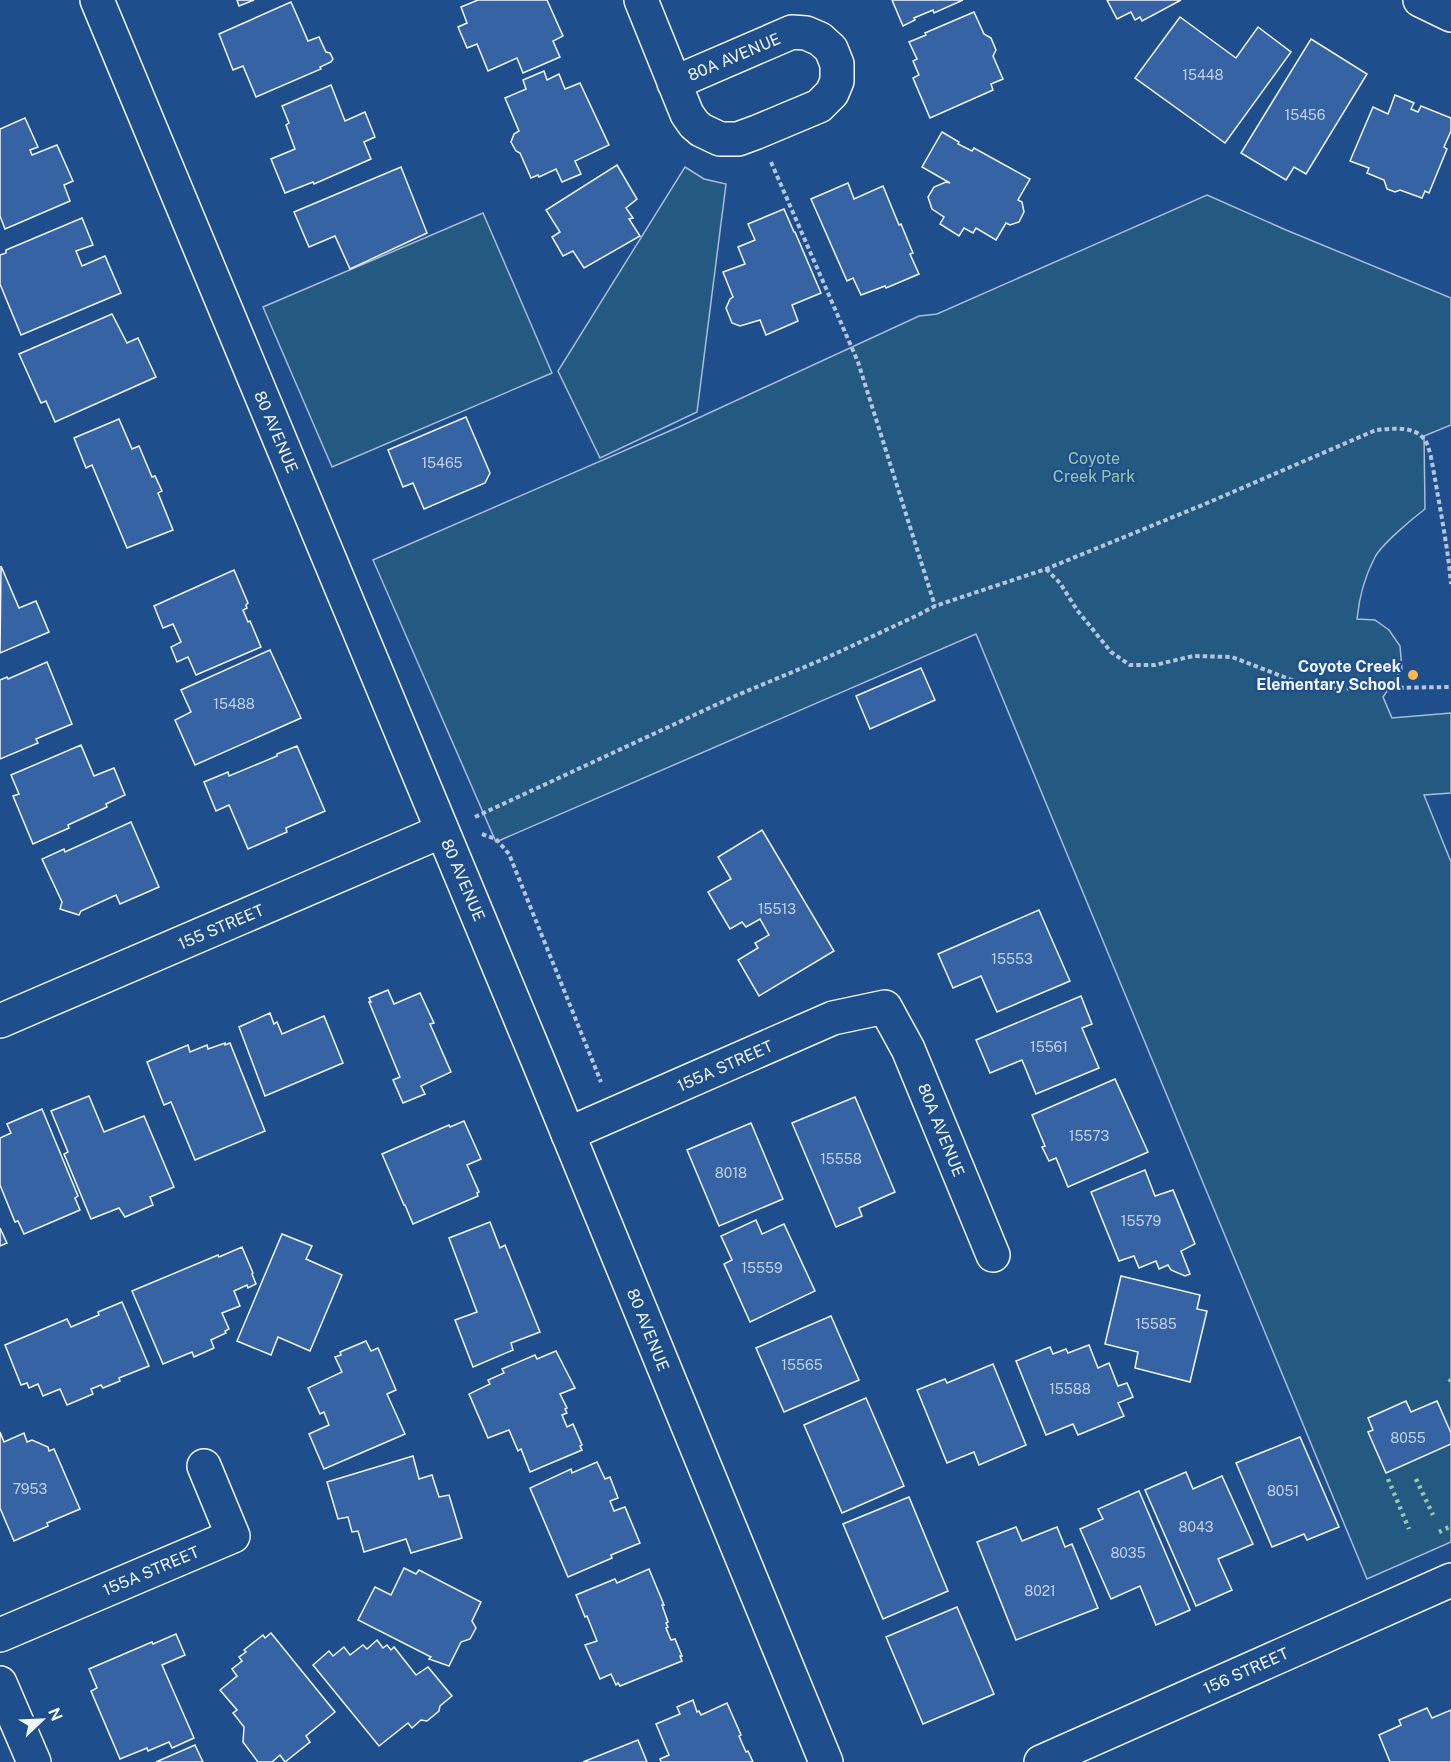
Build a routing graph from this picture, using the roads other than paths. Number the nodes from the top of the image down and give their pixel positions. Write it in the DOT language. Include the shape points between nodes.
graph roads {
  1 [pos="97,0"];
  2 [pos="641,0"];
  3 [pos="1420,0"];
  4 [pos="1451,15"];
  5 [pos="674,83"];
  6 [pos="442,831"];
  7 [pos="885,1007"];
  8 [pos="2,1016"];
  9 [pos="568,1134"];
  10 [pos="993,1255"];
  11 [pos="204,1466"];
  12 [pos="1451,1580"];
  13 [pos="0,1635"];
  14 [pos="0,1683"];
  15 [pos="34,1762"];
  16 [pos="826,1762"];
  17 [pos="1041,1762"];
  1 -- 6 [label="street, 80 AVENUE"];
  2 -- 5 [label="street, 80A AVENUE"];
  3 -- 4 [label="street"];
  5 -- 5 [label="street, 80A AVENUE" via="694,124 720,139 738,139 819,106 832,93 837,64 831,49 820,39 792,32"];
  6 -- 8 [label="street, 155 STREET"];
  6 -- 9 [label="street, 80 AVENUE"];
  7 -- 9 [label="street, 155A STREET" via="833,1018"];
  7 -- 10 [label="street, 80A AVENUE" via="908,1049"];
  9 -- 16 [label="street, 80 AVENUE"];
  11 -- 13 [label="street, 155A STREET" via="233,1536"];
  12 -- 17 [label="street, 156 STREET"];
  14 -- 15 [label="street"];
}
